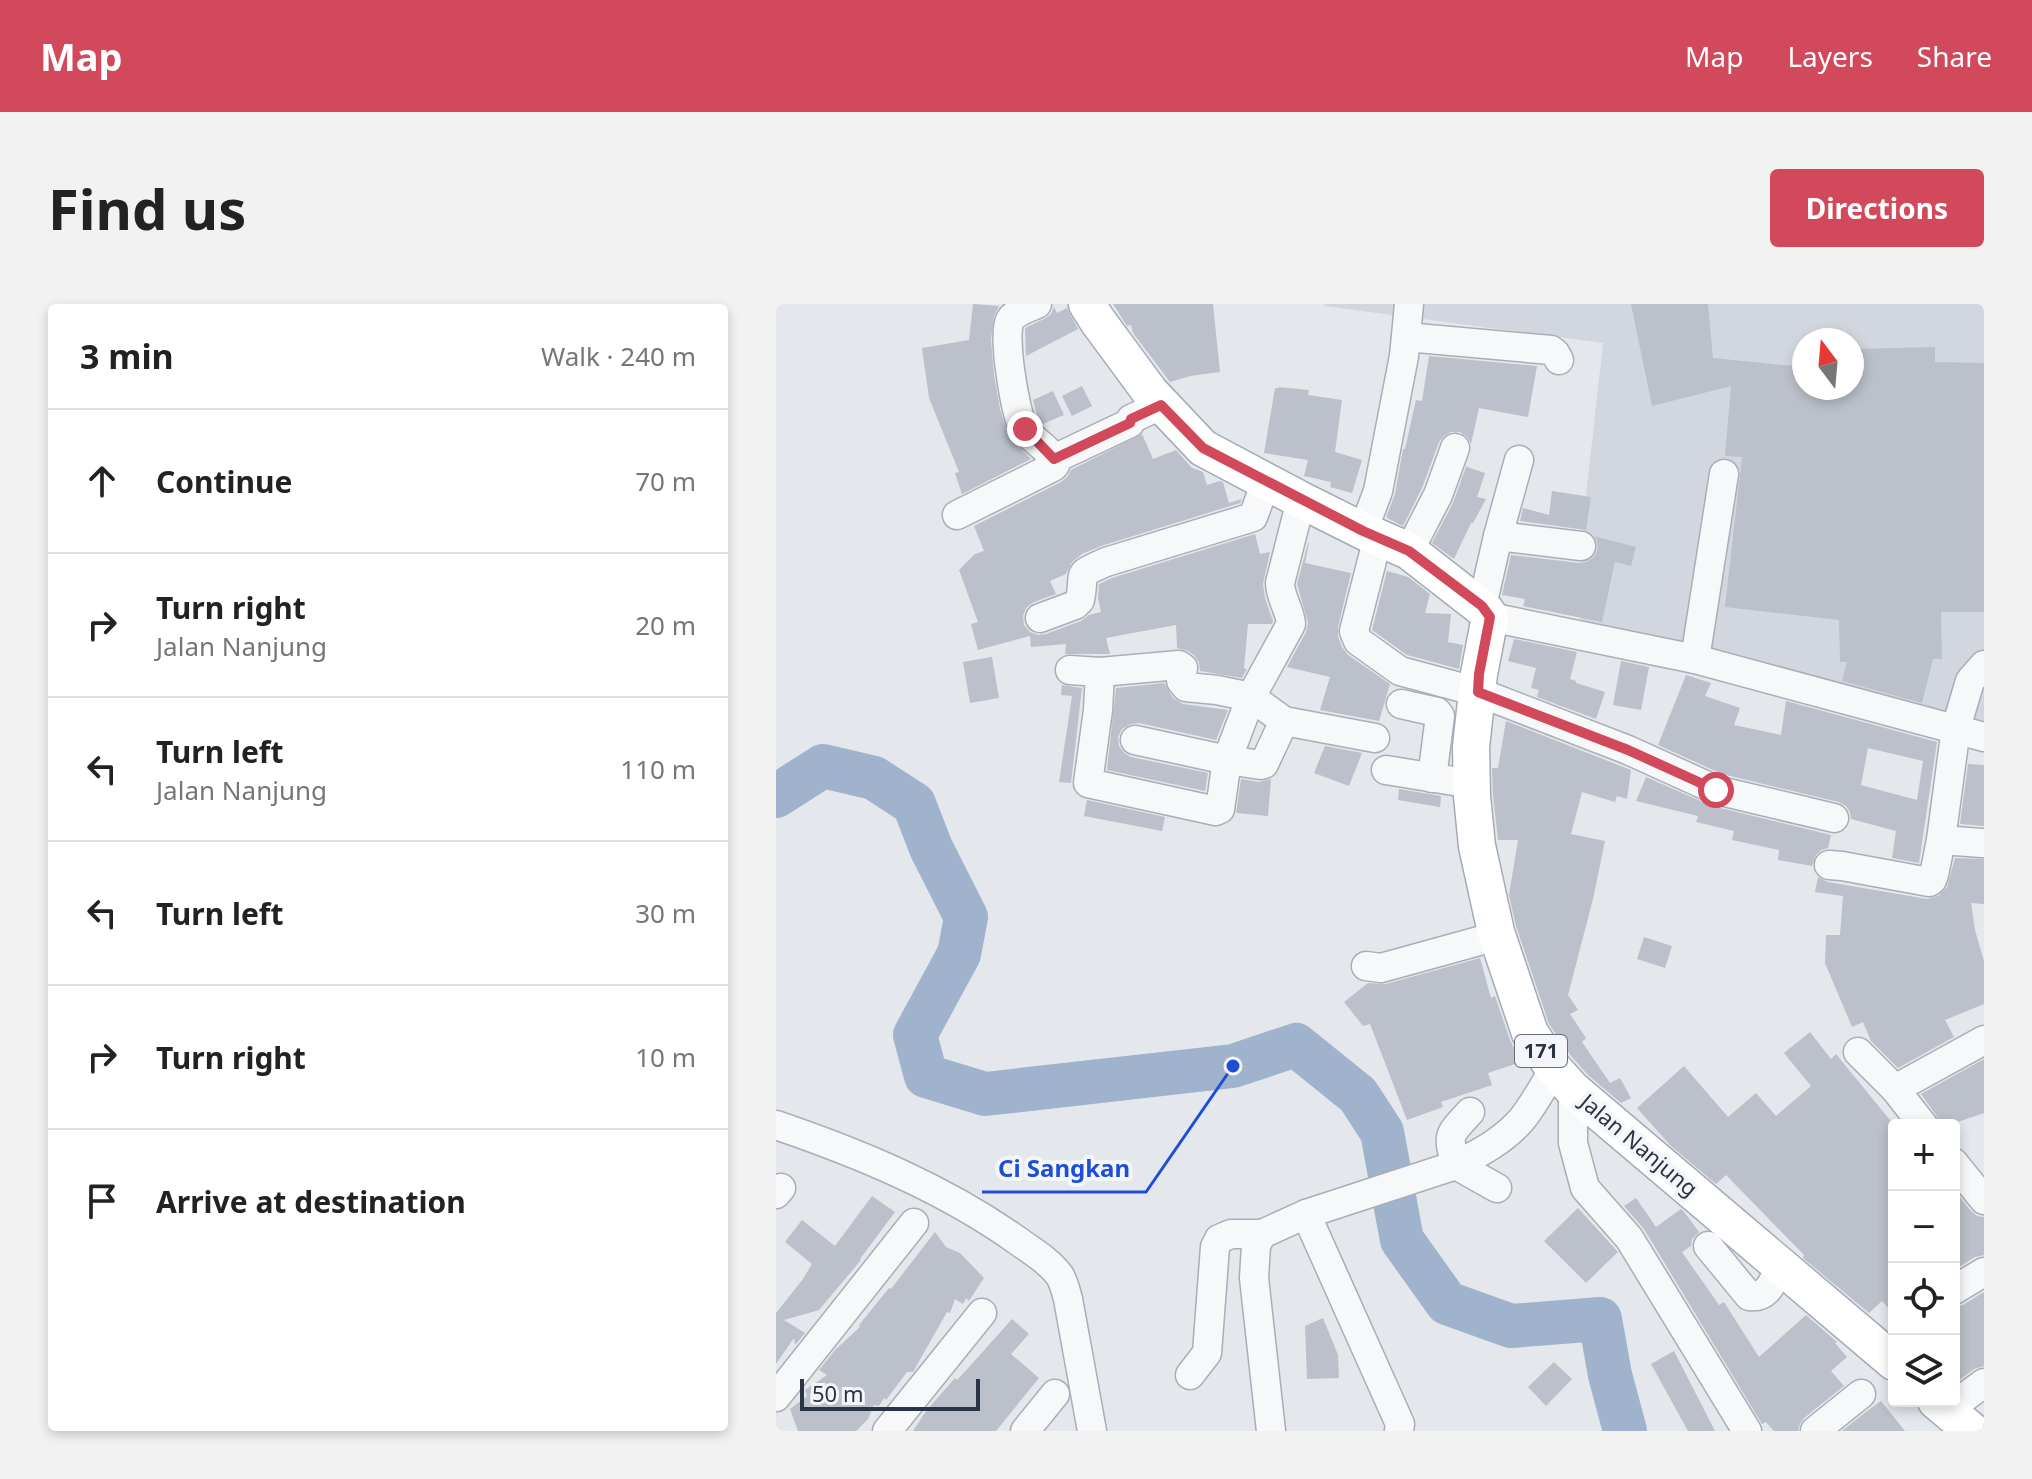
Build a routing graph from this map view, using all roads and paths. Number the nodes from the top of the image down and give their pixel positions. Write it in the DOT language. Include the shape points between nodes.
graph roads {
  1 [pos="1037,304"];
  2 [pos="1087,304"];
  3 [pos="1409,304"];
  4 [pos="1406,337"];
  5 [pos="1559,360"];
  6 [pos="1161,405"];
  7 [pos="1455,448"];
  8 [pos="1054,459"];
  9 [pos="1519,460"];
  10 [pos="1724,474"];
  11 [pos="1266,482"];
  12 [pos="1301,500"];
  13 [pos="957,515"];
  14 [pos="1498,536"];
  15 [pos="1383,540"];
  16 [pos="1581,546"];
  17 [pos="1486,612"];
  18 [pos="1040,618"];
  19 [pos="1695,659"];
  20 [pos="1984,665"];
  21 [pos="1070,670"];
  22 [pos="1100,672"];
  23 [pos="1478,692"];
  24 [pos="1251,697"];
  25 [pos="1401,704"];
  26 [pos="1284,721"];
  27 [pos="1956,728"];
  28 [pos="1984,737"];
  29 [pos="1375,738"];
  30 [pos="1135,740"];
  31 [pos="1227,760"];
  32 [pos="1386,770"];
  33 [pos="1432,778"];
  34 [pos="1472,784"];
  35 [pos="1834,818"];
  36 [pos="1941,840"];
  37 [pos="1982,843"];
  38 [pos="1829,865"];
  39 [pos="1497,936"];
  40 [pos="1366,966"];
  41 [pos="1984,1040"];
  42 [pos="1858,1052"];
  43 [pos="1564,1079"];
  44 [pos="1895,1089"];
  45 [pos="1470,1112"];
  46 [pos="1918,1119"];
  47 [pos="776,1125"];
  48 [pos="1456,1165"];
  49 [pos="1960,1170"];
  50 [pos="1497,1188"];
  51 [pos="1984,1200"];
  52 [pos="1306,1214"];
  53 [pos="914,1223"];
  54 [pos="1262,1234"];
  55 [pos="1708,1246"];
  56 [pos="1781,1266"];
  57 [pos="1984,1272"];
  58 [pos="1960,1286"];
  59 [pos="982,1313"];
  60 [pos="1888,1347"];
  61 [pos="1190,1375"];
  62 [pos="1984,1383"];
  63 [pos="1055,1394"];
  64 [pos="1861,1394"];
  65 [pos="776,1397"];
  66 [pos="1951,1414"];
  67 [pos="887,1431"];
  68 [pos="1025,1431"];
  69 [pos="1092,1431"];
  70 [pos="1271,1431"];
  71 [pos="1399,1431"];
  72 [pos="1747,1431"];
  73 [pos="1815,1431"];
  1 -- 8 [label="street" via="1008,323 1009,365 1022,425"];
  2 -- 6 [label="main road"];
  3 -- 4 [label="street"];
  4 -- 5 [label="street" via="1551,350"];
  4 -- 15 [label="street" via="1378,491"];
  6 -- 8 [label="street"];
  6 -- 11 [label="main road" via="1203,448"];
  7 -- 15 [label="street" via="1438,495"];
  8 -- 13 [label="street" via="1053,467"];
  9 -- 14 [label="street"];
  10 -- 19 [label="street"];
  11 -- 12 [label="main road"];
  11 -- 18 [label="street" via="1253,517 1106,562 1082,575 1075,605"];
  12 -- 15 [label="main road"];
  12 -- 24 [label="street" via="1280,583 1291,624"];
  14 -- 16 [label="street"];
  14 -- 17 [label="street"];
  15 -- 17 [label="main road"];
  15 -- 23 [label="street" via="1354,631 1358,641 1400,671"];
  17 -- 19 [label="street"];
  17 -- 23 [label="main road, Jalan Nanjung / 171"];
  19 -- 27 [label="street"];
  20 -- 27 [label="street" via="1970,681"];
  21 -- 22 [label="street"];
  22 -- 24 [label="street" via="1179,665 1186,687"];
  22 -- 31 [label="street" via="1088,783 1219,810"];
  23 -- 34 [label="main road, Jalan Nanjung / 171"];
  23 -- 35 [label="street" via="1716,790"];
  24 -- 26 [label="street"];
  24 -- 31 [label="street"];
  25 -- 33 [label="street" via="1440,716"];
  26 -- 29 [label="street"];
  26 -- 31 [label="street" via="1264,764"];
  27 -- 28 [label="street"];
  27 -- 36 [label="street"];
  30 -- 31 [label="street"];
  32 -- 33 [label="street"];
  33 -- 34 [label="street"];
  34 -- 39 [label="main road, Jalan Nanjung / 171" via="1477,846"];
  36 -- 37 [label="street"];
  36 -- 38 [label="street" via="1929,882"];
  39 -- 40 [label="street" via="1381,968"];
  39 -- 43 [label="main road, Jalan Nanjung / 171" via="1530,1033"];
  41 -- 44 [label="street"];
  42 -- 44 [label="street"];
  43 -- 48 [label="street" via="1505,1137"];
  43 -- 56 [label="main road, Jalan Nanjung / 171"];
  43 -- 72 [label="street" via="1585,1188 1629,1238"];
  44 -- 46 [label="street"];
  45 -- 48 [label="street" via="1449,1140"];
  47 -- 69 [label="street" via="929,1188 1046,1260 1061,1278 1068,1299"];
  48 -- 50 [label="street"];
  48 -- 52 [label="street"];
  49 -- 51 [label="street"];
  52 -- 54 [label="street"];
  52 -- 71 [label="street"];
  53 -- 65 [label="street"];
  54 -- 61 [label="street" via="1219,1239 1207,1353"];
  54 -- 70 [label="street" via="1254,1278"];
  55 -- 56 [label="street" via="1749,1296 1766,1294"];
  56 -- 60 [label="main road, Jalan Nanjung / 171"];
  57 -- 58 [label="street"];
  59 -- 67 [label="street"];
  62 -- 66 [label="street"];
  63 -- 68 [label="street"];
  64 -- 73 [label="street"];
}
